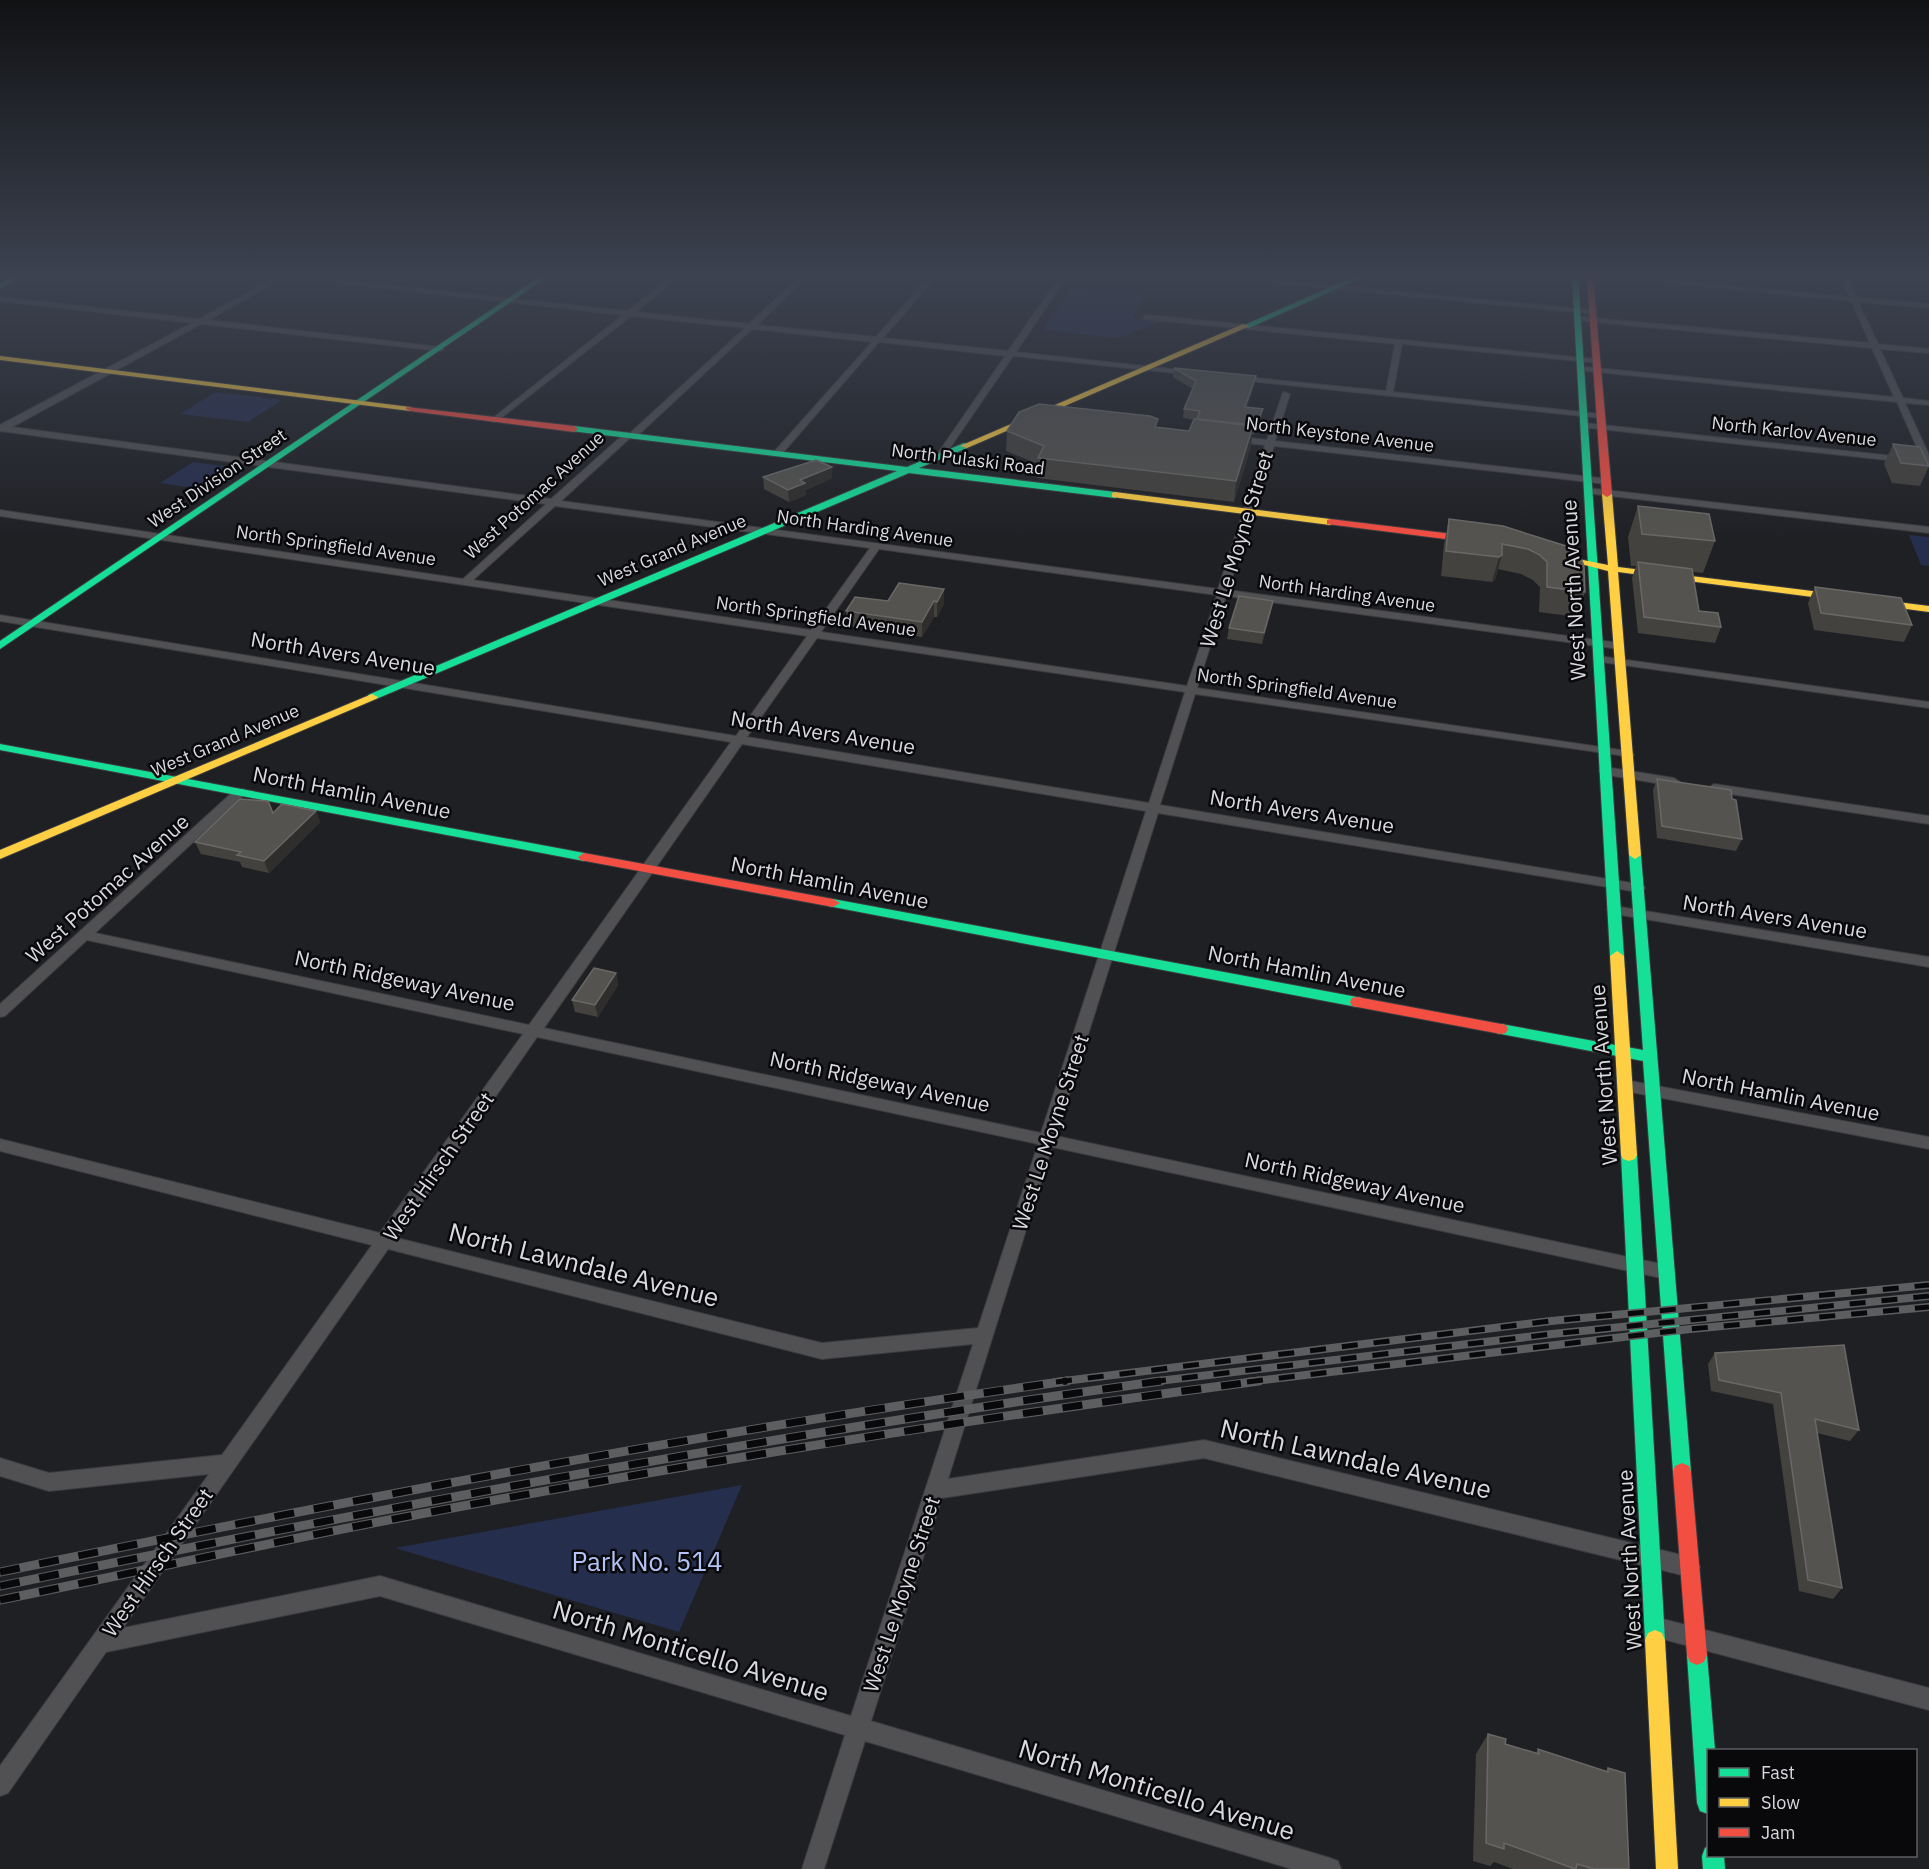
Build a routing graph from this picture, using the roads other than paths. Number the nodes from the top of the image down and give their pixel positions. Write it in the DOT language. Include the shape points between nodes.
graph roads {
  1 [pos="56,365"];
  2 [pos="121,365"];
  3 [pos="416,365"];
  4 [pos="565,365"];
  5 [pos="709,365"];
  6 [pos="856,365"];
  7 [pos="1003,365"];
  8 [pos="1120,365"];
  9 [pos="1153,365"];
  10 [pos="1395,365"];
  11 [pos="1581,365"];
  12 [pos="1597,365"];
  13 [pos="1599,365"];
  14 [pos="1884,365"];
  15 [pos="1147,368"];
  16 [pos="109,372"];
  17 [pos="1197,374"];
  18 [pos="1232,377"];
  19 [pos="1286,394"];
  20 [pos="1389,394"];
  21 [pos="1899,400"];
  22 [pos="361,403"];
  23 [pos="1929,403"];
  24 [pos="1035,416"];
  25 [pos="1058,418"];
  26 [pos="496,420"];
  27 [pos="1584,420"];
  28 [pos="1601,421"];
  29 [pos="1,429"];
  30 [pos="630,436"];
  31 [pos="1222,437"];
  32 [pos="1269,443"];
  33 [pos="777,454"];
  34 [pos="940,456"];
  35 [pos="1929,462"];
  36 [pos="270,465"];
  37 [pos="907,470"];
  38 [pos="1588,485"];
  39 [pos="1606,487"];
  40 [pos="553,503"];
  41 [pos="1249,512"];
  42 [pos="0,513"];
  43 [pos="1929,530"];
  44 [pos="763,531"];
  45 [pos="162,537"];
  46 [pos="1478,540"];
  47 [pos="876,546"];
  48 [pos="1567,559"];
  49 [pos="1592,565"];
  50 [pos="1612,568"];
  51 [pos="465,582"];
  52 [pos="1223,593"];
  53 [pos="1849,599"];
  54 [pos="597,602"];
  55 [pos="1872,602"];
  56 [pos="1929,609"];
  57 [pos="0,618"];
  58 [pos="34,623"];
  59 [pos="814,634"];
  60 [pos="1597,644"];
  61 [pos="0,646"];
  62 [pos="1619,646"];
  63 [pos="1598,659"];
  64 [pos="1620,662"];
  65 [pos="401,684"];
  66 [pos="1192,690"];
  67 [pos="1929,705"];
  68 [pos="740,740"];
  69 [pos="0,747"];
  70 [pos="1604,752"];
  71 [pos="1628,755"];
  72 [pos="1605,771"];
  73 [pos="1629,775"];
  74 [pos="176,780"];
  75 [pos="240,792"];
  76 [pos="1154,808"];
  77 [pos="1929,820"];
  78 [pos="0,855"];
  79 [pos="648,869"];
  80 [pos="1612,883"];
  81 [pos="1638,888"];
  82 [pos="1614,910"];
  83 [pos="1640,915"];
  84 [pos="84,935"];
  85 [pos="1106,955"];
  86 [pos="1929,962"];
  87 [pos="0,1012"];
  88 [pos="534,1030"];
  89 [pos="1623,1052"];
  90 [pos="1651,1057"];
  91 [pos="1625,1086"];
  92 [pos="1654,1091"];
  93 [pos="1047,1140"];
  94 [pos="1929,1143"];
  95 [pos="0,1145"];
  96 [pos="384,1241"];
  97 [pos="1636,1265"];
  98 [pos="1666,1272"];
  99 [pos="984,1335"];
  100 [pos="227,1463"];
  101 [pos="0,1467"];
  102 [pos="934,1490"];
  103 [pos="1650,1557"];
  104 [pos="1690,1567"];
  105 [pos="1653,1627"];
  106 [pos="1696,1637"];
  107 [pos="100,1643"];
  108 [pos="1929,1699"];
  109 [pos="858,1728"];
  110 [pos="0,1785"];
  111 [pos="1707,1789"];
  112 [pos="813,1869"];
  113 [pos="1330,1869"];
  114 [pos="1667,1869"];
  1 -- 16 [label="main road, North Pulaski Road"];
  2 -- 16 [label="street"];
  3 -- 22 [label="main road, West Division Street"];
  4 -- 26 [label="street"];
  5 -- 30 [label="street, West Potomac Avenue"];
  6 -- 33 [label="street"];
  7 -- 34 [label="street"];
  8 -- 15 [label="street"];
  9 -- 15 [label="main road, West Grand Avenue"];
  10 -- 20 [label="street"];
  11 -- 27 [label="main road, West North Avenue"];
  12 -- 28 [label="main road, West North Avenue"];
  13 -- 21 [label="street"];
  14 -- 21 [label="street"];
  15 -- 17 [label="street"];
  15 -- 24 [label="main road, West Grand Avenue"];
  16 -- 22 [label="main road, North Pulaski Road"];
  16 -- 29 [label="street"];
  18 -- 20 [label="street, North Karlov Avenue"];
  19 -- 32 [label="street, West Le Moyne Street"];
  20 -- 27 [label="street, North Karlov Avenue"];
  21 -- 23 [label="street"];
  21 -- 35 [label="street"];
  22 -- 26 [label="main road, North Pulaski Road"];
  22 -- 36 [label="main road, West Division Street"];
  24 -- 25 [label="street"];
  24 -- 34 [label="main road, West Grand Avenue"];
  26 -- 30 [label="main road, North Pulaski Road"];
  27 -- 28 [label="street, North Karlov Avenue"];
  27 -- 38 [label="main road, West North Avenue"];
  28 -- 35 [label="street, North Karlov Avenue"];
  28 -- 39 [label="main road, West North Avenue"];
  29 -- 36 [label="street, North Harding Avenue"];
  30 -- 33 [label="main road, North Pulaski Road"];
  30 -- 40 [label="street, West Potomac Avenue"];
  31 -- 32 [label="street, North Keystone Avenue"];
  32 -- 38 [label="street, North Keystone Avenue"];
  32 -- 41 [label="street, West Le Moyne Street"];
  33 -- 37 [label="main road, North Pulaski Road"];
  34 -- 37 [label="main road, West Grand Avenue"];
  36 -- 40 [label="street, North Harding Avenue"];
  36 -- 45 [label="main road, West Division Street"];
  37 -- 41 [label="main road, North Pulaski Road"];
  37 -- 44 [label="main road, West Grand Avenue"];
  38 -- 39 [label="street, North Keystone Avenue"];
  38 -- 49 [label="main road, West North Avenue"];
  39 -- 43 [label="street, North Keystone Avenue"];
  39 -- 50 [label="main road, West North Avenue"];
  40 -- 44 [label="street, North Harding Avenue"];
  40 -- 51 [label="street, West Potomac Avenue"];
  41 -- 46 [label="main road, North Pulaski Road"];
  41 -- 52 [label="street, West Le Moyne Street"];
  42 -- 45 [label="street, North Springfield Avenue"];
  44 -- 47 [label="street, North Harding Avenue"];
  44 -- 54 [label="main road, West Grand Avenue"];
  45 -- 51 [label="street, North Springfield Avenue"];
  45 -- 58 [label="main road, West Division Street"];
  47 -- 52 [label="street, North Harding Avenue"];
  47 -- 59 [label="street, West Hirsch Street"];
  48 -- 49 [label="main road"];
  49 -- 50 [label="main road"];
  49 -- 60 [label="main road, West North Avenue"];
  50 -- 53 [label="main road"];
  50 -- 62 [label="main road, West North Avenue"];
  51 -- 54 [label="street, North Springfield Avenue"];
  52 -- 60 [label="street, North Harding Avenue"];
  52 -- 66 [label="street, West Le Moyne Street"];
  54 -- 59 [label="street, North Springfield Avenue"];
  54 -- 65 [label="main road, West Grand Avenue"];
  55 -- 56 [label="main road"];
  57 -- 58 [label="street, North Avers Avenue"];
  58 -- 61 [label="main road, West Division Street"];
  58 -- 65 [label="street, North Avers Avenue"];
  59 -- 66 [label="street, North Springfield Avenue"];
  59 -- 68 [label="street, West Hirsch Street"];
  60 -- 62 [label="street, North Harding Avenue"];
  60 -- 63 [label="main road, West North Avenue"];
  62 -- 64 [label="main road, West North Avenue"];
  63 -- 64 [label="street"];
  63 -- 70 [label="main road, West North Avenue"];
  64 -- 67 [label="street"];
  64 -- 71 [label="main road, West North Avenue"];
  65 -- 68 [label="street, North Avers Avenue"];
  65 -- 74 [label="main road, West Grand Avenue"];
  66 -- 70 [label="street, North Springfield Avenue"];
  66 -- 76 [label="street, West Le Moyne Street"];
  68 -- 76 [label="street, North Avers Avenue"];
  68 -- 79 [label="street, West Hirsch Street"];
  69 -- 74 [label="main road, North Hamlin Avenue"];
  70 -- 71 [label="street, North Springfield Avenue"];
  70 -- 72 [label="main road, West North Avenue"];
  71 -- 73 [label="main road, West North Avenue"];
  72 -- 73 [label="street"];
  72 -- 80 [label="main road, West North Avenue"];
  73 -- 77 [label="street"];
  73 -- 81 [label="main road, West North Avenue"];
  74 -- 75 [label="main road, North Hamlin Avenue"];
  74 -- 78 [label="main road, West Grand Avenue"];
  75 -- 79 [label="main road, North Hamlin Avenue"];
  75 -- 84 [label="street, West Potomac Avenue"];
  76 -- 80 [label="street, North Avers Avenue"];
  76 -- 85 [label="street, West Le Moyne Street"];
  79 -- 85 [label="main road, North Hamlin Avenue"];
  79 -- 88 [label="street, West Hirsch Street"];
  80 -- 81 [label="street, North Avers Avenue"];
  80 -- 82 [label="main road, West North Avenue"];
  81 -- 83 [label="main road, West North Avenue"];
  82 -- 83 [label="street, North Avers Avenue"];
  82 -- 89 [label="main road, West North Avenue"];
  83 -- 86 [label="street, North Avers Avenue"];
  83 -- 90 [label="main road, West North Avenue"];
  84 -- 87 [label="street, West Potomac Avenue"];
  84 -- 88 [label="street, North Ridgeway Avenue"];
  85 -- 89 [label="main road, North Hamlin Avenue"];
  85 -- 93 [label="street, West Le Moyne Street"];
  88 -- 93 [label="street, North Ridgeway Avenue"];
  88 -- 96 [label="street, West Hirsch Street"];
  89 -- 90 [label="main road, North Hamlin Avenue"];
  89 -- 91 [label="main road, West North Avenue"];
  90 -- 92 [label="main road, West North Avenue"];
  91 -- 92 [label="street, North Hamlin Avenue"];
  91 -- 97 [label="main road, West North Avenue"];
  92 -- 94 [label="street, North Hamlin Avenue"];
  92 -- 98 [label="main road, West North Avenue"];
  93 -- 97 [label="street, North Ridgeway Avenue"];
  93 -- 99 [label="street, West Le Moyne Street"];
  95 -- 96 [label="street, North Lawndale Avenue"];
  96 -- 99 [label="street, North Lawndale Avenue" via="822,1351"];
  96 -- 100 [label="street, West Hirsch Street"];
  97 -- 98 [label="street, North Ridgeway Avenue"];
  97 -- 103 [label="main road, West North Avenue"];
  98 -- 104 [label="main road, West North Avenue"];
  99 -- 102 [label="street, West Le Moyne Street"];
  100 -- 101 [label="street" via="49,1482"];
  100 -- 107 [label="street, West Hirsch Street"];
  102 -- 103 [label="street, North Lawndale Avenue" via="1204,1449"];
  102 -- 109 [label="street, West Le Moyne Street"];
  103 -- 104 [label="street, North Lawndale Avenue"];
  103 -- 105 [label="main road, West North Avenue"];
  104 -- 106 [label="main road, West North Avenue"];
  105 -- 106 [label="street"];
  105 -- 114 [label="main road, West North Avenue"];
  106 -- 108 [label="street"];
  106 -- 111 [label="main road, West North Avenue"];
  107 -- 109 [label="street, North Monticello Avenue" via="380,1586"];
  107 -- 110 [label="street, West Hirsch Street"];
  109 -- 112 [label="street, West Le Moyne Street"];
  109 -- 113 [label="street, North Monticello Avenue"];
}
